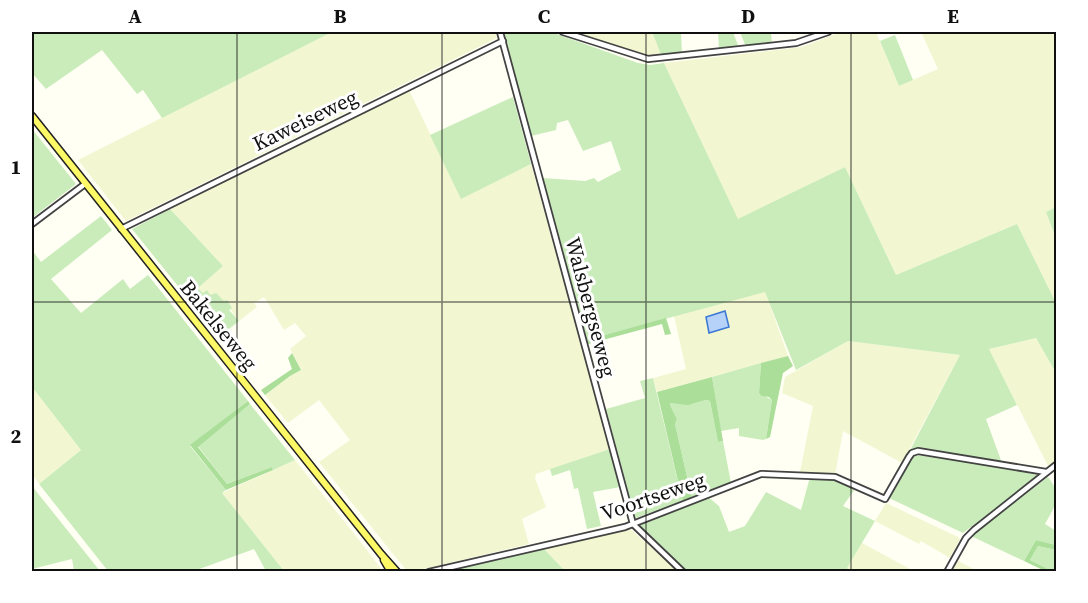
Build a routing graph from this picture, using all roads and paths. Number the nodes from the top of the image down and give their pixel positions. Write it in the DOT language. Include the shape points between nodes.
graph roads {
  1 [pos="500,32"];
  2 [pos="562,32"];
  3 [pos="828,32"];
  4 [pos="503,41"];
  5 [pos="32,116"];
  6 [pos="85,184"];
  7 [pos="32,224"];
  8 [pos="122,229"];
  9 [pos="1056,465"];
  10 [pos="1046,472"];
  11 [pos="633,524"];
  12 [pos="381,554"];
  13 [pos="391,572"];
  14 [pos="397,572"];
  15 [pos="429,572"];
  16 [pos="683,572"];
  17 [pos="947,572"];
  1 -- 4 [label="street, Walsbergseweg"];
  2 -- 3 [label="street" via="648,59 796,43"];
  4 -- 8 [label="street, Kaweiseweg"];
  4 -- 11 [label="street, Walsbergseweg"];
  5 -- 6 [label="main road, Bakelseweg"];
  6 -- 7 [label="street"];
  6 -- 8 [label="main road, Bakelseweg"];
  8 -- 12 [label="main road, Bakelseweg"];
  9 -- 10 [label="street"];
  10 -- 11 [label="street, Voortseweg" via="918,451 909,457 885,499 835,477 770,473"];
  10 -- 17 [label="street" via="966,538"];
  11 -- 15 [label="street, Voortseweg"];
  11 -- 16 [label="street"];
  12 -- 13 [label="main road, Bakelseweg"];
  12 -- 14 [label="main road, Bakelseweg"];
}
